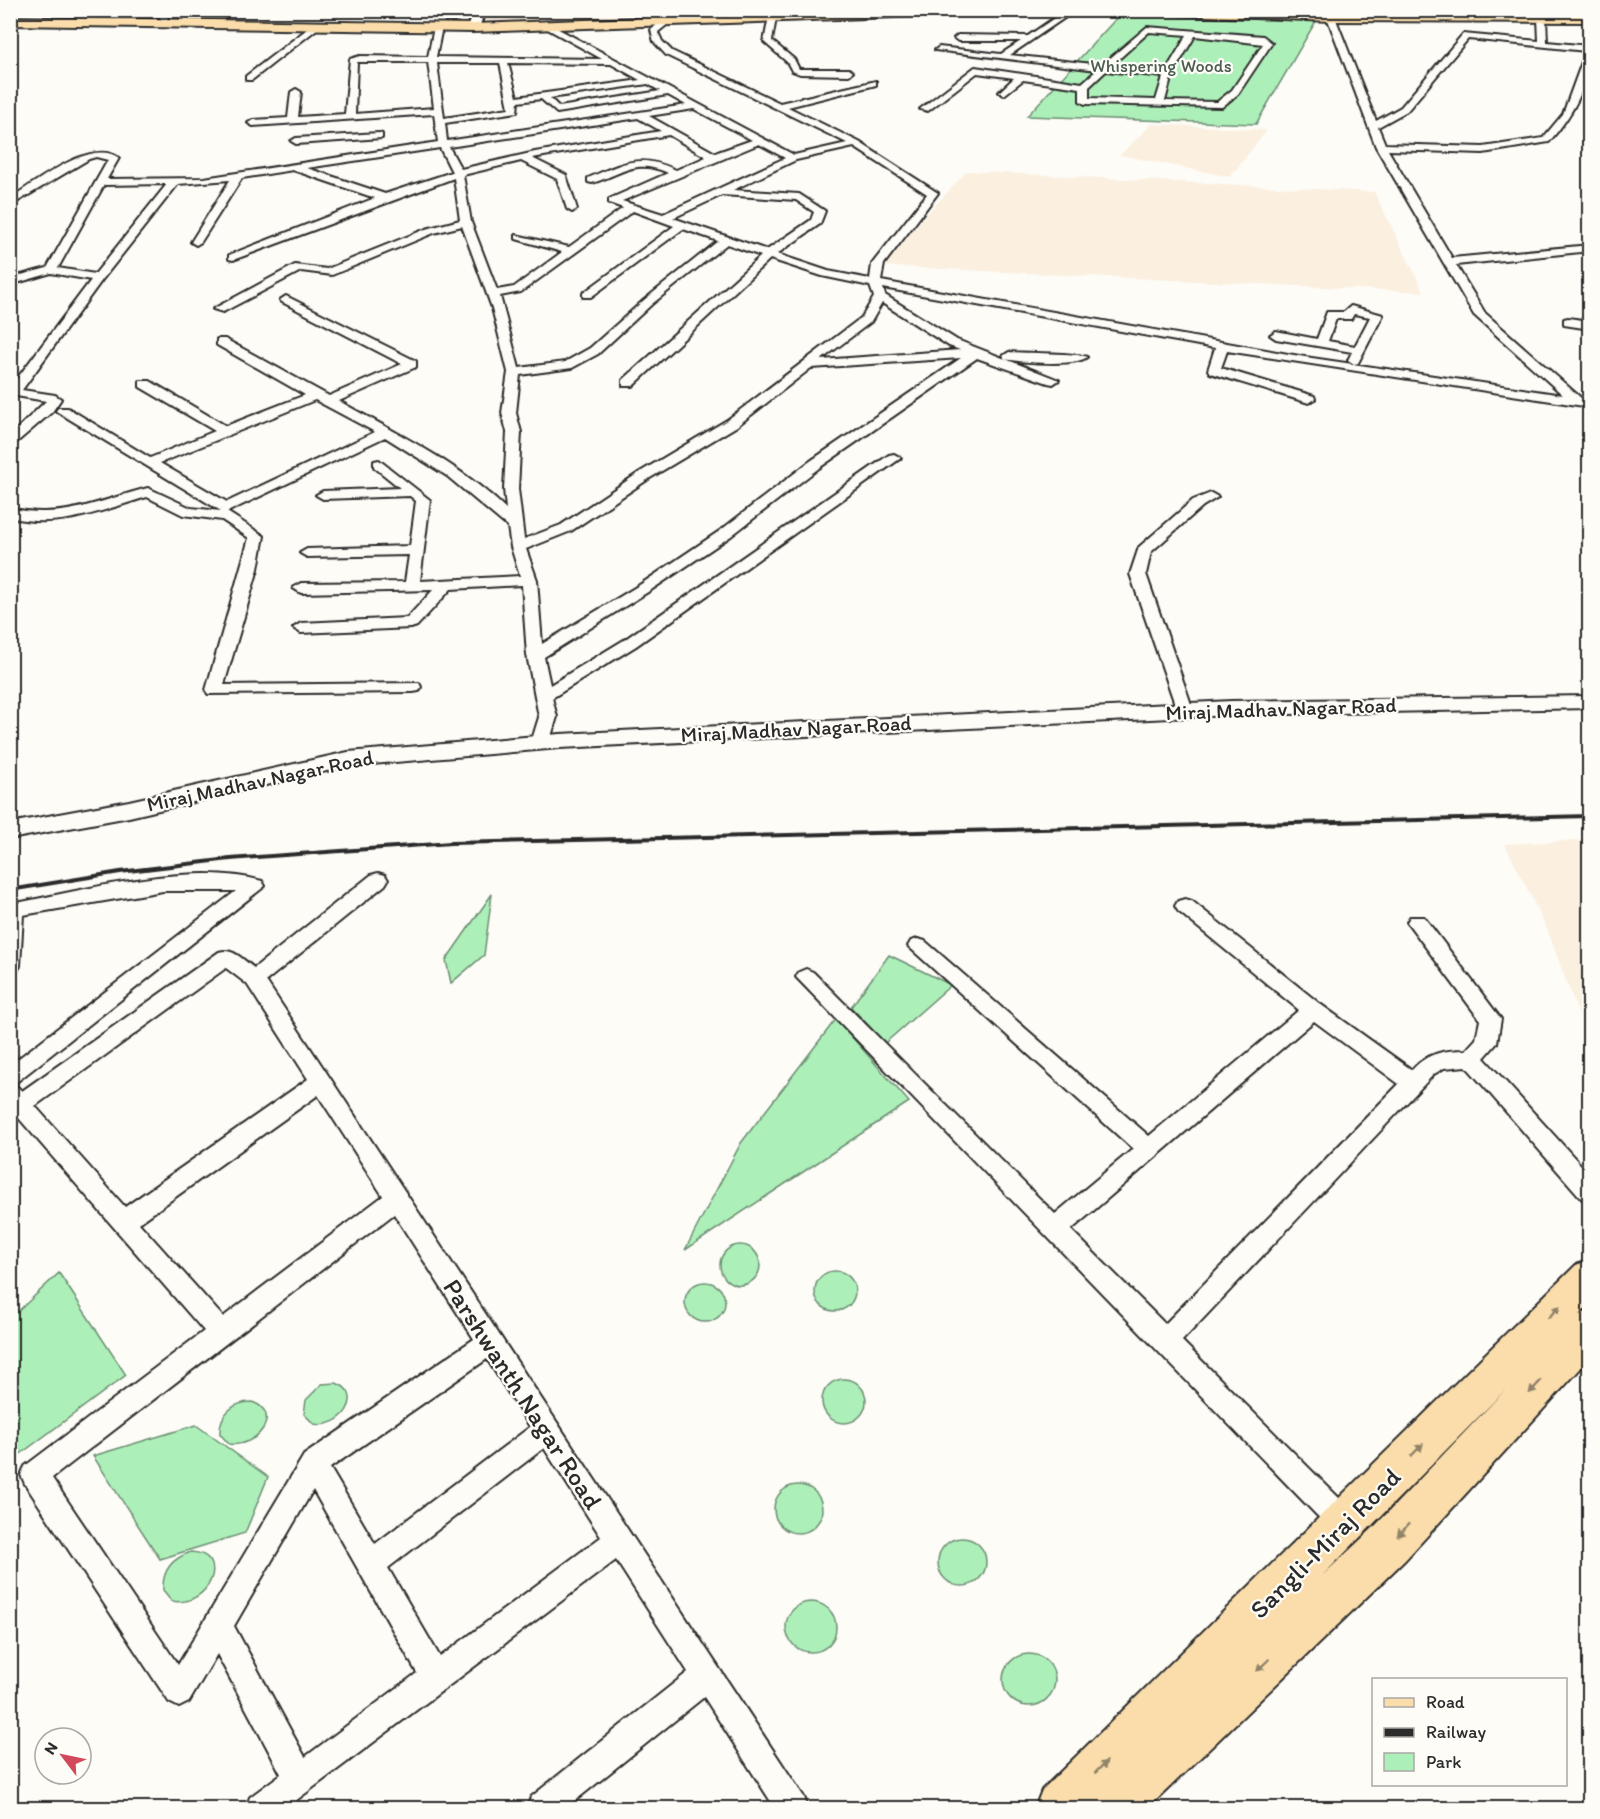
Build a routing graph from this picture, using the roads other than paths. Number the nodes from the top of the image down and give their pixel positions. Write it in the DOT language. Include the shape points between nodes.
graph roads {
  1 [pos="163,10"];
  2 [pos="192,10"];
  3 [pos="480,10"];
  4 [pos="978,10"];
  5 [pos="1072,10"];
  6 [pos="1152,10"];
  7 [pos="958,11"];
  8 [pos="839,13"];
  9 [pos="1266,13"];
  10 [pos="1335,14"];
  11 [pos="1443,14"];
  12 [pos="1494,14"];
  13 [pos="707,16"];
  14 [pos="772,18"];
  15 [pos="1542,18"];
  16 [pos="1590,18"];
  17 [pos="10,21"];
  18 [pos="665,22"];
  19 [pos="169,23"];
  20 [pos="186,23"];
  21 [pos="318,26"];
  22 [pos="438,27"];
  23 [pos="548,27"];
  24 [pos="473,28"];
  25 [pos="1192,33"];
  26 [pos="958,38"];
  27 [pos="1028,38"];
  28 [pos="1544,43"];
  29 [pos="939,50"];
  30 [pos="1590,51"];
  31 [pos="1002,57"];
  32 [pos="432,58"];
  33 [pos="503,59"];
  34 [pos="614,63"];
  35 [pos="1064,64"];
  36 [pos="1101,68"];
  37 [pos="849,72"];
  38 [pos="1168,75"];
  39 [pos="1586,75"];
  40 [pos="249,78"];
  41 [pos="1020,78"];
  42 [pos="1047,80"];
  43 [pos="649,81"];
  44 [pos="873,83"];
  45 [pos="1084,86"];
  46 [pos="296,92"];
  47 [pos="669,92"];
  48 [pos="1004,92"];
  49 [pos="543,96"];
  50 [pos="513,100"];
  51 [pos="1159,104"];
  52 [pos="696,106"];
  53 [pos="781,106"];
  54 [pos="925,108"];
  55 [pos="640,114"];
  56 [pos="378,115"];
  57 [pos="350,116"];
  58 [pos="440,116"];
  59 [pos="293,119"];
  60 [pos="304,120"];
  61 [pos="253,123"];
  62 [pos="1373,126"];
  63 [pos="670,132"];
  64 [pos="761,140"];
  65 [pos="296,141"];
  66 [pos="443,144"];
  67 [pos="856,144"];
  68 [pos="1382,147"];
  69 [pos="293,154"];
  70 [pos="714,157"];
  71 [pos="524,158"];
  72 [pos="789,159"];
  73 [pos="294,167"];
  74 [pos="458,173"];
  75 [pos="675,173"];
  76 [pos="238,176"];
  77 [pos="592,180"];
  78 [pos="175,181"];
  79 [pos="99,182"];
  80 [pos="721,192"];
  81 [pos="383,197"];
  82 [pos="799,198"];
  83 [pos="10,203"];
  84 [pos="630,208"];
  85 [pos="572,209"];
  86 [pos="664,218"];
  87 [pos="466,222"];
  88 [pos="682,225"];
  89 [pos="520,237"];
  90 [pos="727,239"];
  91 [pos="196,242"];
  92 [pos="1590,248"];
  93 [pos="571,251"];
  94 [pos="769,254"];
  95 [pos="233,257"];
  96 [pos="1449,262"];
  97 [pos="51,270"];
  98 [pos="98,278"];
  99 [pos="10,282"];
  100 [pos="874,282"];
  101 [pos="493,294"];
  102 [pos="587,295"];
  103 [pos="880,297"];
  104 [pos="286,300"];
  105 [pos="219,309"];
  106 [pos="1568,322"];
  107 [pos="1590,325"];
  108 [pos="1276,335"];
  109 [pos="1322,341"];
  110 [pos="221,342"];
  111 [pos="1222,347"];
  112 [pos="1359,350"];
  113 [pos="976,353"];
  114 [pos="1081,357"];
  115 [pos="805,365"];
  116 [pos="1350,368"];
  117 [pos="514,372"];
  118 [pos="1053,380"];
  119 [pos="628,383"];
  120 [pos="145,384"];
  121 [pos="315,395"];
  122 [pos="1309,399"];
  123 [pos="329,401"];
  124 [pos="1576,401"];
  125 [pos="1590,403"];
  126 [pos="63,411"];
  127 [pos="225,430"];
  128 [pos="385,432"];
  129 [pos="10,444"];
  130 [pos="894,458"];
  131 [pos="150,464"];
  132 [pos="379,464"];
  133 [pos="413,492"];
  134 [pos="323,495"];
  135 [pos="1211,497"];
  136 [pos="10,512"];
  137 [pos="516,526"];
  138 [pos="518,547"];
  139 [pos="417,550"];
  140 [pos="307,553"];
  141 [pos="529,580"];
  142 [pos="446,585"];
  143 [pos="412,586"];
  144 [pos="301,588"];
  145 [pos="301,628"];
  146 [pos="535,655"];
  147 [pos="413,687"];
  148 [pos="542,697"];
  149 [pos="1590,702"];
  150 [pos="1185,710"];
  151 [pos="540,743"];
  152 [pos="10,831"];
  153 [pos="378,880"];
  154 [pos="1185,906"];
  155 [pos="12,911"];
  156 [pos="1417,922"];
  157 [pos="918,946"];
  158 [pos="10,966"];
  159 [pos="806,977"];
  160 [pos="254,979"];
  161 [pos="1313,1010"];
  162 [pos="1471,1058"];
  163 [pos="10,1077"];
  164 [pos="320,1082"];
  165 [pos="1414,1083"];
  166 [pos="16,1098"];
  167 [pos="1148,1149"];
  168 [pos="1590,1192"];
  169 [pos="396,1199"];
  170 [pos="124,1221"];
  171 [pos="1055,1229"];
  172 [pos="1590,1277"];
  173 [pos="1590,1329"];
  174 [pos="221,1333"];
  175 [pos="1165,1342"];
  176 [pos="490,1343"];
  177 [pos="547,1430"];
  178 [pos="313,1464"];
  179 [pos="1344,1523"];
  180 [pos="619,1541"];
  181 [pos="370,1565"];
  182 [pos="218,1626"];
  183 [pos="707,1676"];
  184 [pos="436,1678"];
  185 [pos="300,1779"];
  186 [pos="261,1809"];
  187 [pos="542,1809"];
  188 [pos="793,1809"];
  189 [pos="1060,1809"];
  190 [pos="1113,1809"];
  1 -- 19 [label="street" via="161,14"];
  2 -- 20 [label="street"];
  3 -- 24 [label="main road"];
  4 -- 7 [label="main road"];
  5 -- 27 [label="street"];
  6 -- 9 [label="main road"];
  7 -- 8 [label="main road"];
  8 -- 14 [label="main road"];
  9 -- 10 [label="main road"];
  10 -- 11 [label="main road"];
  10 -- 62 [label="street"];
  11 -- 12 [label="main road"];
  12 -- 15 [label="main road"];
  13 -- 14 [label="main road"];
  13 -- 18 [label="main road"];
  14 -- 37 [label="street" via="768,42 798,70"];
  15 -- 16 [label="main road"];
  15 -- 28 [label="street"];
  17 -- 19 [label="main road"];
  18 -- 23 [label="main road"];
  18 -- 53 [label="street" via="654,32 669,52"];
  19 -- 20 [label="main road"];
  20 -- 21 [label="main road"];
  21 -- 22 [label="main road"];
  21 -- 40 [label="street"];
  22 -- 24 [label="main road"];
  22 -- 32 [label="street"];
  23 -- 24 [label="main road"];
  23 -- 34 [label="street"];
  25 -- 36 [label="street" via="1147,29"];
  25 -- 38 [label="street"];
  25 -- 51 [label="street" via="1263,39 1268,43 1235,92 1219,105"];
  26 -- 27 [label="street"];
  27 -- 31 [label="street"];
  29 -- 31 [label="street"];
  30 -- 39 [label="street"];
  30 -- 62 [label="street" via="1466,36 1404,109"];
  31 -- 35 [label="street"];
  32 -- 33 [label="street"];
  32 -- 57 [label="street" via="355,60"];
  32 -- 58 [label="street"];
  33 -- 34 [label="street"];
  33 -- 50 [label="street"];
  34 -- 43 [label="street"];
  35 -- 36 [label="street"];
  35 -- 42 [label="street"];
  36 -- 38 [label="street"];
  36 -- 45 [label="street"];
  38 -- 51 [label="street"];
  39 -- 68 [label="street" via="1567,115 1546,140 1483,150"];
  41 -- 42 [label="street"];
  41 -- 48 [label="street"];
  41 -- 54 [label="street" via="975,70"];
  42 -- 45 [label="street"];
  43 -- 47 [label="street"];
  43 -- 49 [label="street"];
  44 -- 53 [label="street"];
  45 -- 51 [label="street" via="1085,101"];
  46 -- 59 [label="street"];
  47 -- 49 [label="street" via="557,110"];
  47 -- 52 [label="street"];
  49 -- 50 [label="street"];
  50 -- 58 [label="street" via="514,110"];
  52 -- 55 [label="street"];
  52 -- 64 [label="street"];
  53 -- 67 [label="street"];
  55 -- 63 [label="street"];
  55 -- 66 [label="street"];
  56 -- 57 [label="street"];
  56 -- 58 [label="street"];
  56 -- 65 [label="street" via="378,138"];
  57 -- 60 [label="street"];
  58 -- 66 [label="street"];
  59 -- 60 [label="street"];
  59 -- 61 [label="street"];
  60 -- 65 [label="street"];
  62 -- 68 [label="street"];
  63 -- 70 [label="street"];
  63 -- 71 [label="street"];
  64 -- 70 [label="street"];
  64 -- 72 [label="street"];
  65 -- 69 [label="street"];
  66 -- 73 [label="street"];
  66 -- 74 [label="street"];
  67 -- 72 [label="street"];
  67 -- 100 [label="street" via="933,193 878,264"];
  68 -- 96 [label="street"];
  70 -- 75 [label="street"];
  71 -- 74 [label="street"];
  71 -- 85 [label="street" via="562,177"];
  72 -- 80 [label="street"];
  72 -- 82 [label="street" via="772,183"];
  73 -- 76 [label="street"];
  73 -- 81 [label="street"];
  74 -- 81 [label="street"];
  74 -- 87 [label="street"];
  75 -- 77 [label="street" via="640,160"];
  75 -- 84 [label="street" via="613,201"];
  76 -- 78 [label="street"];
  76 -- 91 [label="street"];
  78 -- 79 [label="street"];
  78 -- 98 [label="street"];
  79 -- 83 [label="street" via="114,158 96,154 86,157"];
  79 -- 97 [label="street"];
  80 -- 82 [label="street"];
  80 -- 86 [label="street"];
  81 -- 95 [label="street"];
  82 -- 94 [label="street" via="820,212 816,222"];
  84 -- 86 [label="street"];
  84 -- 93 [label="street"];
  86 -- 88 [label="street"];
  87 -- 101 [label="street"];
  87 -- 105 [label="street" via="430,231 328,273 299,267"];
  88 -- 90 [label="street"];
  88 -- 102 [label="street"];
  89 -- 93 [label="street"];
  90 -- 94 [label="street"];
  90 -- 117 [label="street" via="594,351 568,365"];
  92 -- 96 [label="street"];
  93 -- 101 [label="street" via="517,290"];
  94 -- 100 [label="street" via="826,274"];
  94 -- 119 [label="street"];
  96 -- 124 [label="street" via="1480,315"];
  97 -- 98 [label="street"];
  97 -- 99 [label="street"];
  98 -- 129 [label="street" via="14,392 55,399"];
  100 -- 103 [label="street"];
  100 -- 111 [label="street"];
  101 -- 117 [label="street"];
  103 -- 113 [label="street"];
  103 -- 115 [label="street" via="867,319"];
  104 -- 123 [label="street" via="412,364"];
  106 -- 107 [label="street"];
  108 -- 112 [label="street"];
  109 -- 112 [label="street" via="1331,315 1347,316 1352,310 1377,315"];
  110 -- 121 [label="street"];
  111 -- 116 [label="street"];
  111 -- 122 [label="street" via="1214,370"];
  112 -- 116 [label="street"];
  113 -- 114 [label="street" via="1045,359"];
  113 -- 115 [label="street"];
  113 -- 118 [label="street"];
  113 -- 146 [label="street" via="690,557"];
  115 -- 138 [label="street" via="732,423 566,528"];
  116 -- 124 [label="street"];
  117 -- 137 [label="street" via="510,413 514,432 511,489"];
  120 -- 127 [label="street"];
  121 -- 123 [label="street"];
  121 -- 127 [label="street"];
  123 -- 128 [label="street"];
  124 -- 125 [label="street"];
  126 -- 131 [label="street"];
  127 -- 131 [label="street"];
  128 -- 131 [label="street" via="226,508"];
  128 -- 137 [label="street" via="492,500"];
  130 -- 148 [label="street" via="630,643"];
  132 -- 133 [label="street"];
  133 -- 134 [label="street"];
  133 -- 139 [label="street" via="423,500"];
  135 -- 150 [label="street" via="1198,503 1144,550 1138,574"];
  136 -- 147 [label="street" via="37,520 148,492 188,512 226,516 257,536 214,690"];
  137 -- 138 [label="street"];
  138 -- 141 [label="street"];
  139 -- 140 [label="street"];
  139 -- 143 [label="street"];
  141 -- 142 [label="street"];
  141 -- 146 [label="street"];
  142 -- 143 [label="street"];
  142 -- 145 [label="street" via="411,623"];
  143 -- 144 [label="street"];
  146 -- 148 [label="street"];
  148 -- 151 [label="street" via="548,717"];
  149 -- 150 [label="street, Miraj Madhav Nagar Road"];
  150 -- 151 [label="street, Miraj Madhav Nagar Road"];
  151 -- 152 [label="street, Miraj Madhav Nagar Road" via="348,759 129,809"];
  153 -- 160 [label="street"];
  154 -- 161 [label="street"];
  155 -- 158 [label="street"];
  155 -- 163 [label="street" via="144,887 225,881 255,886"];
  156 -- 162 [label="street" via="1491,1019 1486,1043"];
  157 -- 167 [label="street"];
  159 -- 171 [label="street"];
  160 -- 164 [label="street, Parshwanth Nagar Road"];
  160 -- 166 [label="street, Parshwanth Nagar Road" via="226,957"];
  161 -- 165 [label="street"];
  161 -- 167 [label="street"];
  162 -- 165 [label="street" via="1430,1063"];
  162 -- 168 [label="street"];
  164 -- 169 [label="street, Parshwanth Nagar Road"];
  164 -- 170 [label="street"];
  165 -- 175 [label="street"];
  166 -- 170 [label="street"];
  167 -- 171 [label="street"];
  169 -- 174 [label="street"];
  169 -- 176 [label="street, Parshwanth Nagar Road"];
  170 -- 174 [label="street"];
  171 -- 175 [label="street"];
  179 -- 172 [label="highway, Sangli-Miraj Road, one-way"];
  173 -- 190 [label="highway, Sangli-Miraj Road, one-way" via="1389,1544"];
  174 -- 182 [label="street" via="34,1475 179,1692"];
  175 -- 179 [label="street"];
  176 -- 177 [label="street, Parshwanth Nagar Road"];
  176 -- 178 [label="street"];
  177 -- 180 [label="street, Parshwanth Nagar Road"];
  177 -- 181 [label="street"];
  178 -- 181 [label="street"];
  178 -- 182 [label="street"];
  189 -- 179 [label="highway, Sangli-Miraj Road, one-way"];
  180 -- 183 [label="street, Parshwanth Nagar Road"];
  180 -- 184 [label="street"];
  181 -- 184 [label="street"];
  182 -- 185 [label="street"];
  183 -- 187 [label="street"];
  183 -- 188 [label="street, Parshwanth Nagar Road"];
  184 -- 185 [label="street"];
  185 -- 186 [label="street"];
}
